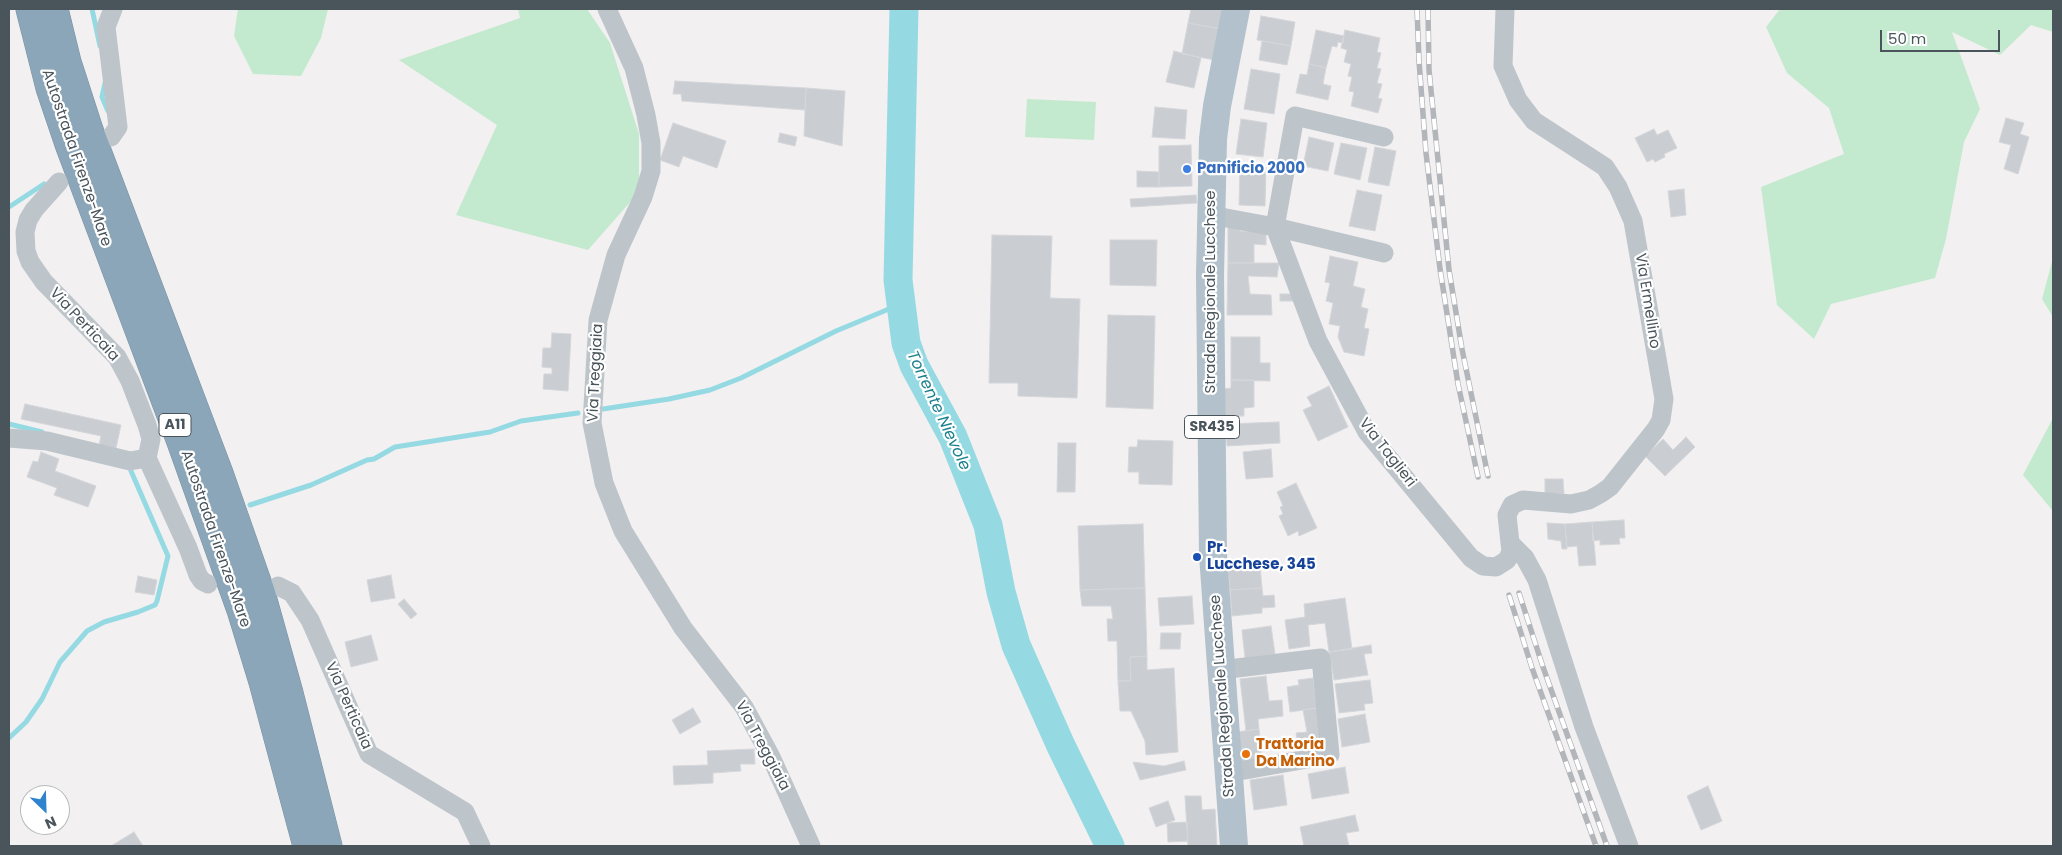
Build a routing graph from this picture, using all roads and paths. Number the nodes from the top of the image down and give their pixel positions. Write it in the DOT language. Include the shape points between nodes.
graph roads {
  1 [pos="30,9"];
  2 [pos="54,9"];
  3 [pos="113,9"];
  4 [pos="606,9"];
  5 [pos="1236,9"];
  6 [pos="1505,9"];
  7 [pos="1384,136"];
  8 [pos="111,137"];
  9 [pos="59,182"];
  10 [pos="1210,215"];
  11 [pos="1275,227"];
  12 [pos="1384,253"];
  13 [pos="9,438"];
  14 [pos="147,458"];
  15 [pos="1510,543"];
  16 [pos="208,584"];
  17 [pos="278,586"];
  18 [pos="1220,670"];
  19 [pos="1228,773"];
  20 [pos="307,846"];
  21 [pos="328,846"];
  22 [pos="481,846"];
  23 [pos="811,846"];
  24 [pos="1234,846"];
  25 [pos="1629,846"];
  1 -- 20 [label="highway, Autostrada Firenze-Mare / A11" via="70,147 241,610"];
  2 -- 21 [label="highway, Autostrada Firenze-Mare / A11" via="89,130 261,593"];
  3 -- 8 [label="street" via="106,27 118,127"];
  4 -- 23 [label="street, Via Treggiaia" via="634,68 651,143 651,170 643,197 616,255 598,320 592,423 604,483 623,531 684,628 744,707 771,757"];
  5 -- 10 [label="main road, Strada Regionale Lucchese / SR435" via="1217,106"];
  6 -- 15 [label="street, Via Ermellino" via="1503,66 1518,100 1534,121 1605,166 1633,221 1664,399 1661,420 1656,429 1610,486 1589,500 1571,504 1523,500 1512,505 1507,515"];
  7 -- 11 [label="street" via="1295,116"];
  9 -- 14 [label="street, Via Perticaia" via="28,220 26,251 44,282 117,357 147,425 151,439"];
  10 -- 11 [label="street"];
  10 -- 18 [label="main road, Strada Regionale Lucchese / SR435" via="1214,555"];
  11 -- 12 [label="street"];
  11 -- 15 [label="street, Via Taglieri" via="1318,341 1367,432 1477,563 1489,568 1502,564 1511,552"];
  13 -- 14 [label="street" via="47,441 130,461"];
  14 -- 16 [label="street" via="198,575"];
  15 -- 25 [label="street" via="1525,558 1537,580 1563,667"];
  17 -- 22 [label="street, Via Perticaia" via="292,593 310,620 369,754 465,812"];
  18 -- 19 [label="main road, Strada Regionale Lucchese / SR435"];
  18 -- 19 [label="street" via="1321,658 1330,755"];
  19 -- 24 [label="main road, Strada Regionale Lucchese / SR435"];
}
